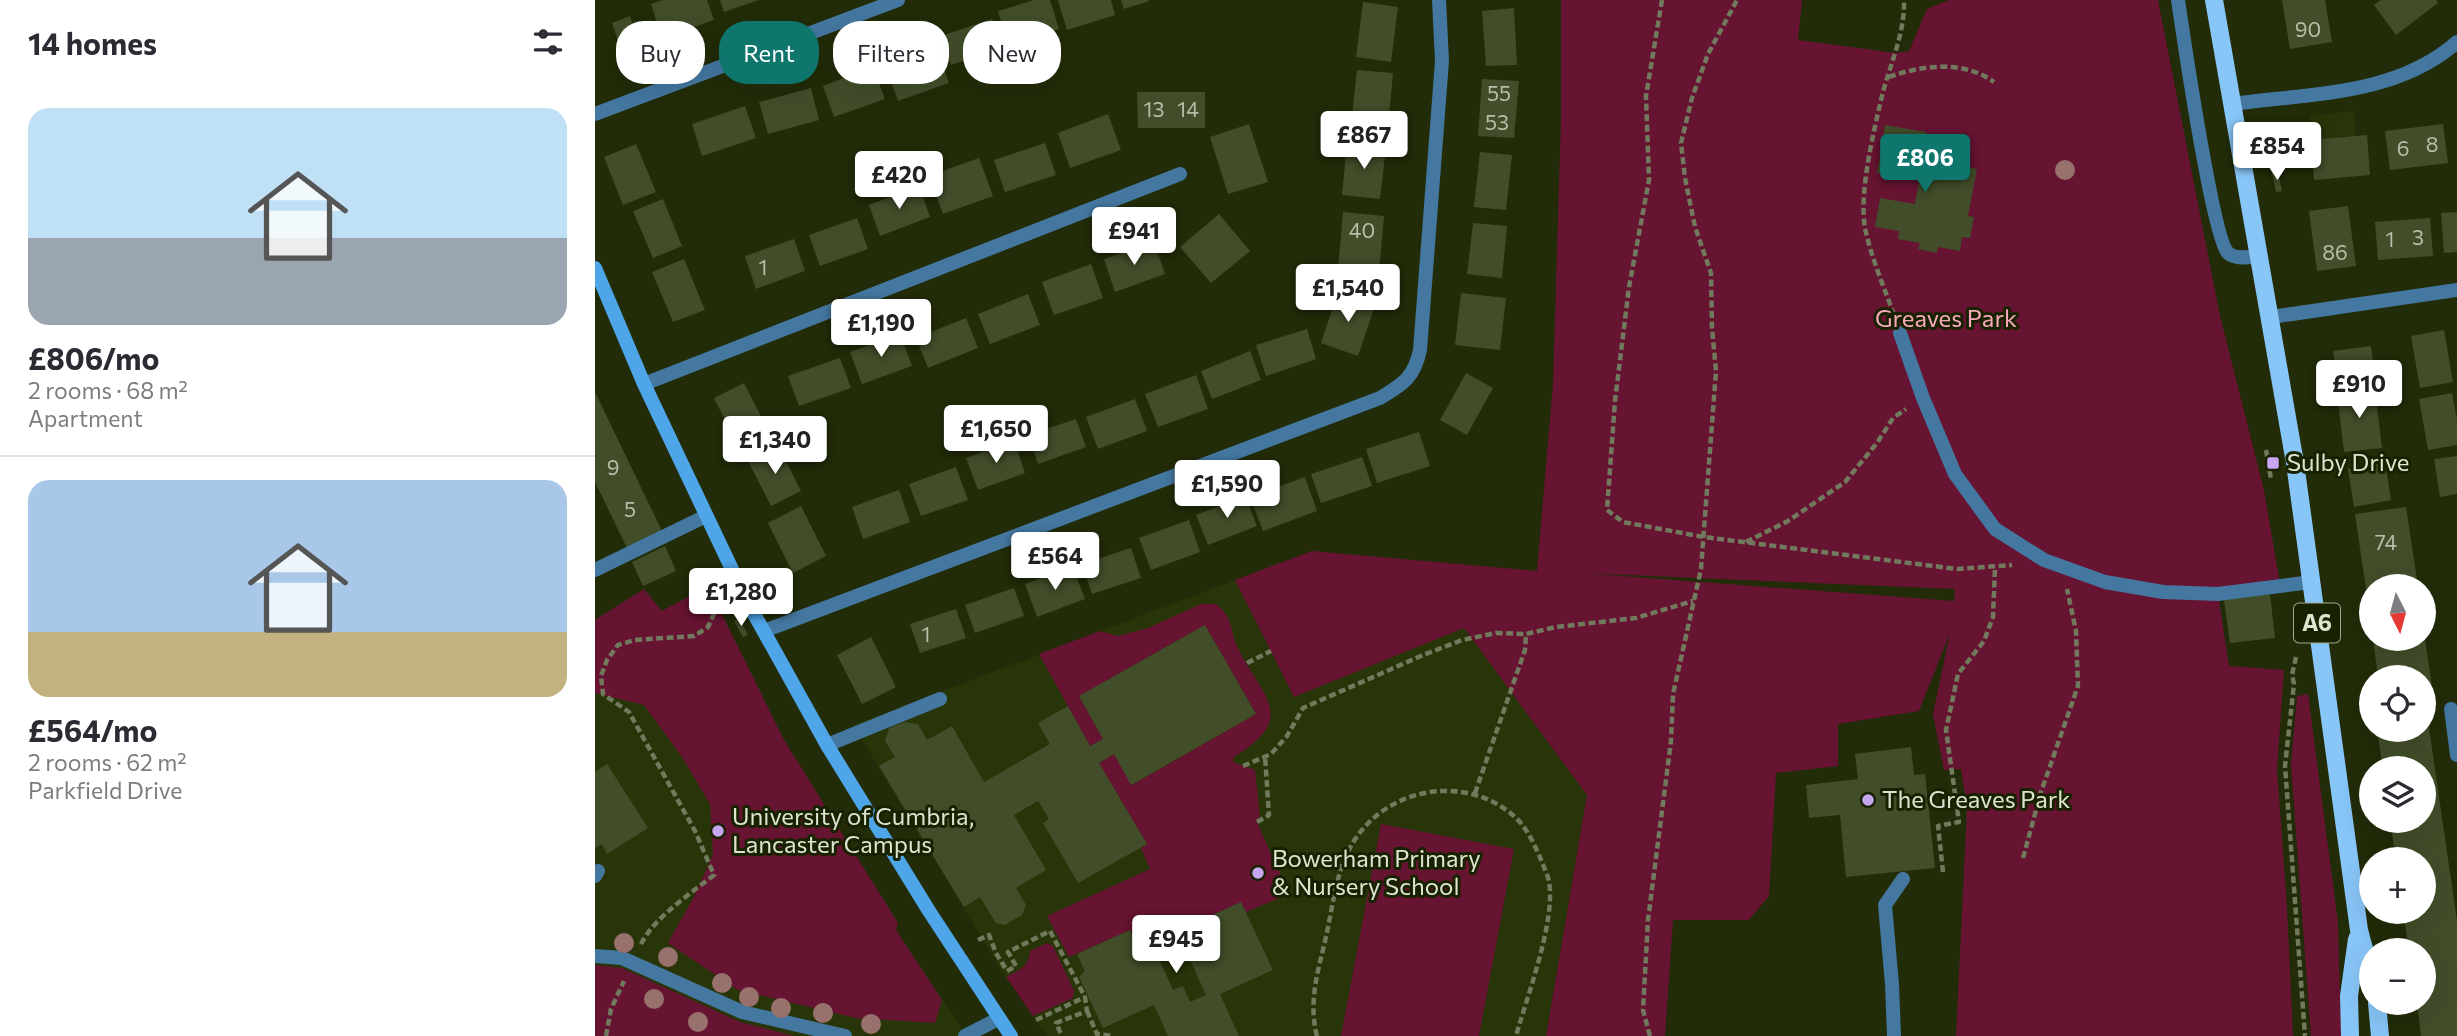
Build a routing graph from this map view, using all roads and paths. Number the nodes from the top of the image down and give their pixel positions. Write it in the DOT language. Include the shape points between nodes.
graph roads {
  1 [pos="898,0"];
  2 [pos="1439,0"];
  3 [pos="1662,0"];
  4 [pos="1737,0"];
  5 [pos="1904,0"];
  6 [pos="2178,0"];
  7 [pos="2214,0"];
  8 [pos="2457,42"];
  9 [pos="1888,77"];
  10 [pos="1994,82"];
  11 [pos="2233,104"];
  12 [pos="595,114"];
  13 [pos="1180,174"];
  14 [pos="2260,256"];
  15 [pos="595,268"];
  16 [pos="2457,290"];
  17 [pos="2271,317"];
  18 [pos="1900,333"];
  19 [pos="644,384"];
  20 [pos="1923,398"];
  21 [pos="2265,444"];
  22 [pos="2271,483"];
  23 [pos="706,516"];
  24 [pos="1704,537"];
  25 [pos="1745,543"];
  26 [pos="2044,561"];
  27 [pos="1995,568"];
  28 [pos="2062,568"];
  29 [pos="595,570"];
  30 [pos="2311,582"];
  31 [pos="1693,601"];
  32 [pos="722,602"];
  33 [pos="764,631"];
  34 [pos="1526,634"];
  35 [pos="1271,651"];
  36 [pos="2298,652"];
  37 [pos="1247,663"];
  38 [pos="940,699"];
  39 [pos="2451,709"];
  40 [pos="827,745"];
  41 [pos="2457,755"];
  42 [pos="1265,756"];
  43 [pos="1243,766"];
  44 [pos="1475,793"];
  45 [pos="1257,822"];
  46 [pos="2023,858"];
  47 [pos="1275,860"];
  48 [pos="1342,867"];
  49 [pos="1943,872"];
  50 [pos="1903,879"];
  51 [pos="2359,930"];
  52 [pos="2361,938"];
  53 [pos="978,940"];
  54 [pos="595,945"];
  55 [pos="595,957"];
  56 [pos="627,961"];
  57 [pos="1085,997"];
  58 [pos="1087,1011"];
  59 [pos="2378,1015"];
  60 [pos="998,1019"];
  61 [pos="1036,1020"];
  62 [pos="606,1036"];
  63 [pos="845,1036"];
  64 [pos="965,1036"];
  65 [pos="1011,1036"];
  66 [pos="1062,1036"];
  67 [pos="1112,1036"];
  68 [pos="1317,1036"];
  69 [pos="1516,1036"];
  70 [pos="1650,1036"];
  71 [pos="1894,1036"];
  72 [pos="2305,1036"];
  73 [pos="2350,1036"];
  74 [pos="2380,1036"];
  1 -- 12 [label="street"];
  2 -- 33 [label="street" via="1443,61 1420,350 1415,370 1401,386 1380,398"];
  3 -- 24 [label="path" via="1646,96 1649,180 1629,287 1607,510 1623,522"];
  4 -- 24 [label="path" via="1708,54 1681,142 1695,227 1711,273 1716,371"];
  5 -- 9 [label="path"];
  6 -- 14 [label="street" via="2220,237 2233,256"];
  7 -- 11 [label="main road, A6"];
  8 -- 11 [label="street" via="2438,59 2370,86"];
  9 -- 10 [label="path" via="1959,66"];
  9 -- 18 [label="path" via="1865,179 1865,227"];
  11 -- 14 [label="main road, A6"];
  13 -- 19 [label="street"];
  14 -- 17 [label="main road, A6"];
  15 -- 19 [label="street"];
  16 -- 17 [label="street"];
  17 -- 30 [label="main road, A6"];
  18 -- 20 [label="street"];
  19 -- 23 [label="street"];
  20 -- 25 [label="path" via="1893,418 1845,482 1788,521"];
  20 -- 26 [label="street" via="1955,474 1995,529"];
  21 -- 22 [label="path"];
  23 -- 29 [label="street"];
  23 -- 33 [label="street"];
  24 -- 25 [label="path"];
  24 -- 31 [label="path"];
  25 -- 27 [label="path" via="1957,569"];
  26 -- 27 [label="path"];
  26 -- 28 [label="street"];
  27 -- 49 [label="path" via="1993,617 1984,641 1958,674 1946,730 1959,822 1938,826"];
  28 -- 30 [label="street" via="2105,582 2163,592 2218,594"];
  28 -- 46 [label="path" via="2076,631 2078,686"];
  30 -- 51 [label="main road, A6"];
  31 -- 34 [label="path" via="1636,618"];
  31 -- 70 [label="path" via="1673,694 1648,920 1643,1010"];
  32 -- 56 [label="path" via="708,627 694,636 618,645 601,676 603,694 629,712 714,875 646,934"];
  33 -- 40 [label="street"];
  34 -- 42 [label="path" via="1462,640 1303,708 1287,736"];
  34 -- 44 [label="path" via="1525,650"];
  35 -- 37 [label="path"];
  36 -- 72 [label="path" via="2285,766"];
  38 -- 40 [label="street"];
  39 -- 41 [label="street"];
  40 -- 60 [label="street"];
  42 -- 43 [label="path"];
  42 -- 45 [label="path" via="1269,815"];
  44 -- 48 [label="path" via="1424,791 1398,802 1371,821 1354,841"];
  44 -- 69 [label="path" via="1515,817 1533,841 1549,881 1549,916"];
  47 -- 48 [label="path" via="1303,854"];
  48 -- 68 [label="path" via="1314,993"];
  50 -- 71 [label="street" via="1885,905"];
  51 -- 52 [label="main road, A6"];
  51 -- 73 [label="main road, A6" via="2349,996"];
  53 -- 57 [label="path" via="989,935 1005,972 1016,966 1008,952 1050,931"];
  54 -- 56 [label="street"];
  55 -- 56 [label="street"];
  56 -- 62 [label="path"];
  56 -- 63 [label="street" via="742,1012"];
  57 -- 58 [label="path"];
  57 -- 61 [label="path"];
  58 -- 66 [label="path" via="1056,1023"];
  58 -- 67 [label="path" via="1097,1034"];
  59 -- 74 [label="main road"];
  60 -- 64 [label="street"];
  60 -- 65 [label="street"];
}
